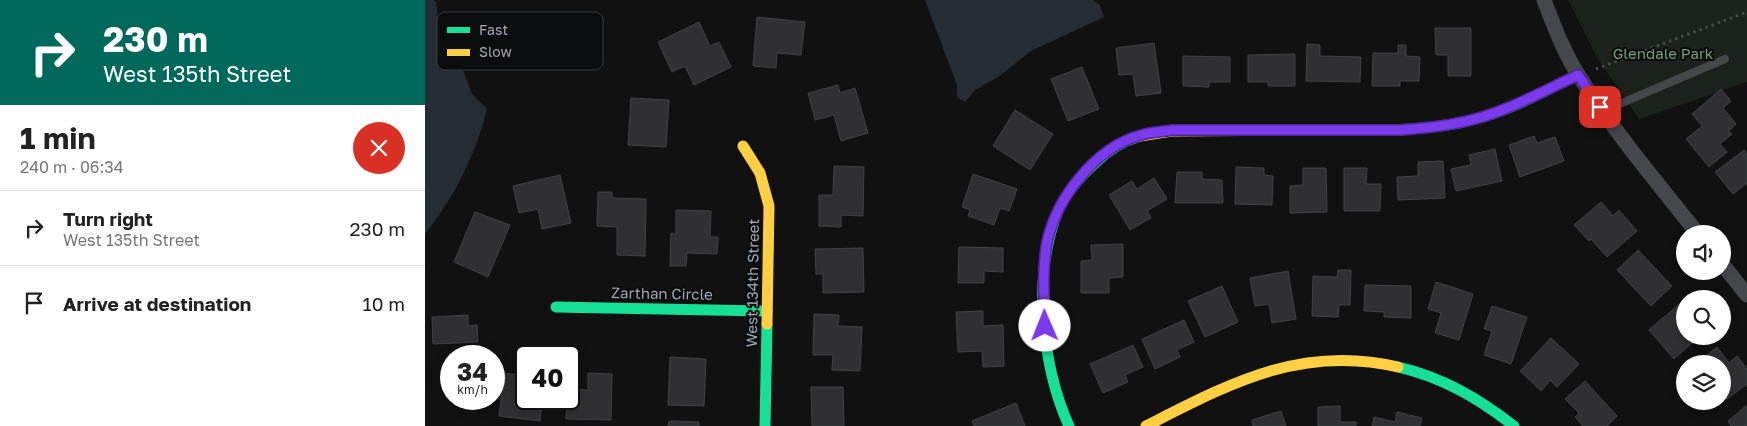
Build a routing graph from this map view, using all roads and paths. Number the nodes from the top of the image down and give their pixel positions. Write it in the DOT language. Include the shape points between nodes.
graph roads {
  1 [pos="1544,0"];
  2 [pos="1747,12"];
  3 [pos="1725,59"];
  4 [pos="1578,75"];
  5 [pos="1603,110"];
  6 [pos="743,146"];
  7 [pos="1691,225"];
  8 [pos="1731,275"];
  9 [pos="1747,296"];
  10 [pos="557,307"];
  11 [pos="767,311"];
  12 [pos="765,426"];
  13 [pos="1069,426"];
  14 [pos="1146,426"];
  15 [pos="1514,426"];
  1 -- 4 [label="street"];
  2 -- 4 [label="path"];
  3 -- 5 [label="lane"];
  4 -- 5 [label="street"];
  4 -- 13 [label="street" via="1506,108 1473,120 1437,127 1402,130 1172,130 1141,135 1113,147 1069,190 1054,219 1047,243 1045,344 1050,378"];
  5 -- 7 [label="street"];
  6 -- 11 [label="street, West 134th Street" via="760,173 769,206"];
  8 -- 9 [label="street"];
  10 -- 11 [label="street, Zarthan Circle"];
  11 -- 12 [label="street, West 134th Street"];
  14 -- 15 [label="street" via="1258,374 1328,360 1369,362 1437,378 1471,396"];
}
